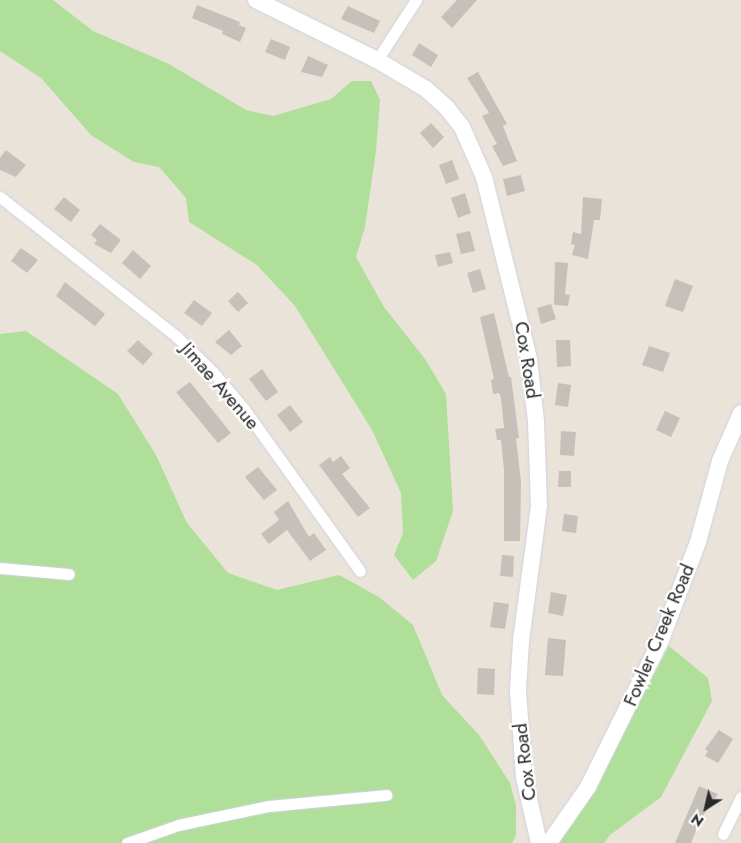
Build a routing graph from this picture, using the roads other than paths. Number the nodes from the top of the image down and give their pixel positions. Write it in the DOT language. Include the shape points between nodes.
graph roads {
  1 [pos="256,0"];
  2 [pos="416,0"];
  3 [pos="377,60"];
  4 [pos="0,197"];
  5 [pos="741,413"];
  6 [pos="0,568"];
  7 [pos="360,571"];
  8 [pos="69,574"];
  9 [pos="386,794"];
  10 [pos="741,797"];
  11 [pos="723,834"];
  12 [pos="127,843"];
  13 [pos="539,843"];
  14 [pos="549,843"];
  1 -- 3 [label="street, Cox Road"];
  2 -- 3 [label="street"];
  3 -- 13 [label="street, Cox Road" via="426,90 462,127 484,177 529,359 536,421 539,506 521,641 518,690 524,777"];
  4 -- 7 [label="street, Jimae Avenue" via="194,352 244,409"];
  5 -- 14 [label="street, Fowler Creek Road" via="720,461 698,542 661,640 588,788"];
  6 -- 8 [label="street"];
  9 -- 12 [label="street" via="269,806 178,825"];
  10 -- 11 [label="street"];
}
